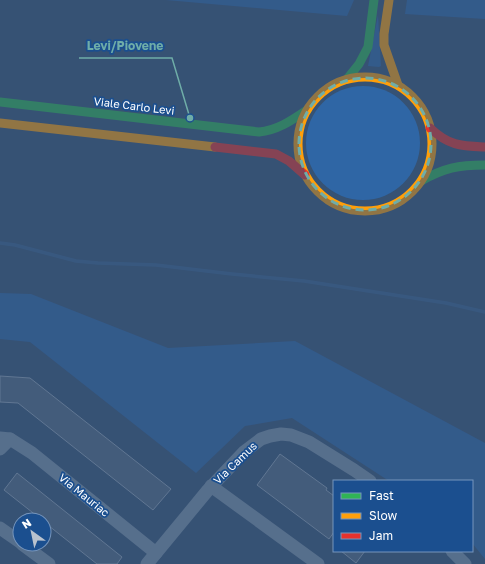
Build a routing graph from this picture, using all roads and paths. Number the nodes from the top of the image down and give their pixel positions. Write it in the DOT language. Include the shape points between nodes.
graph roads {
  1 [pos="374,0"];
  2 [pos="389,0"];
  3 [pos="347,79"];
  4 [pos="398,85"];
  5 [pos="0,102"];
  6 [pos="307,110"];
  7 [pos="0,123"];
  8 [pos="430,128"];
  9 [pos="485,146"];
  10 [pos="485,166"];
  11 [pos="305,175"];
  12 [pos="421,180"];
  13 [pos="5,438"];
  14 [pos="0,450"];
  15 [pos="369,480"];
  16 [pos="211,486"];
  17 [pos="0,528"];
  18 [pos="12,537"];
  19 [pos="33,552"];
  20 [pos="453,552"];
  21 [pos="156,553"];
  22 [pos="49,564"];
  23 [pos="147,564"];
  24 [pos="318,564"];
  25 [pos="465,564"];
  1 -- 3 [label="street" via="368,47"];
  2 -- 4 [label="street" via="384,45"];
  3 -- 4 [label="street" via="378,78"];
  3 -- 6 [label="street" via="324,91"];
  4 -- 8 [label="street" via="417,102"];
  5 -- 6 [label="street, Viale Carlo Levi" via="253,132 277,128"];
  6 -- 11 [label="street" via="298,136 300,162"];
  7 -- 11 [label="street" via="276,154 285,158"];
  8 -- 9 [label="street" via="440,138 458,146"];
  8 -- 12 [label="street" via="432,146 429,164"];
  10 -- 12 [label="street" via="454,166"];
  11 -- 12 [label="street" via="313,186 334,204 361,211 375,210 401,200"];
  13 -- 14 [label="street, Via Mauriac"];
  13 -- 21 [label="street, Via Mauriac" via="32,453"];
  15 -- 16 [label="street, Via Camus" via="309,442 281,434 255,443"];
  16 -- 21 [label="street, Via Camus"];
  16 -- 24 [label="street"];
  17 -- 18 [label="street"];
  19 -- 22 [label="street"];
  20 -- 25 [label="street"];
  21 -- 23 [label="street, Via Camus"];
}
